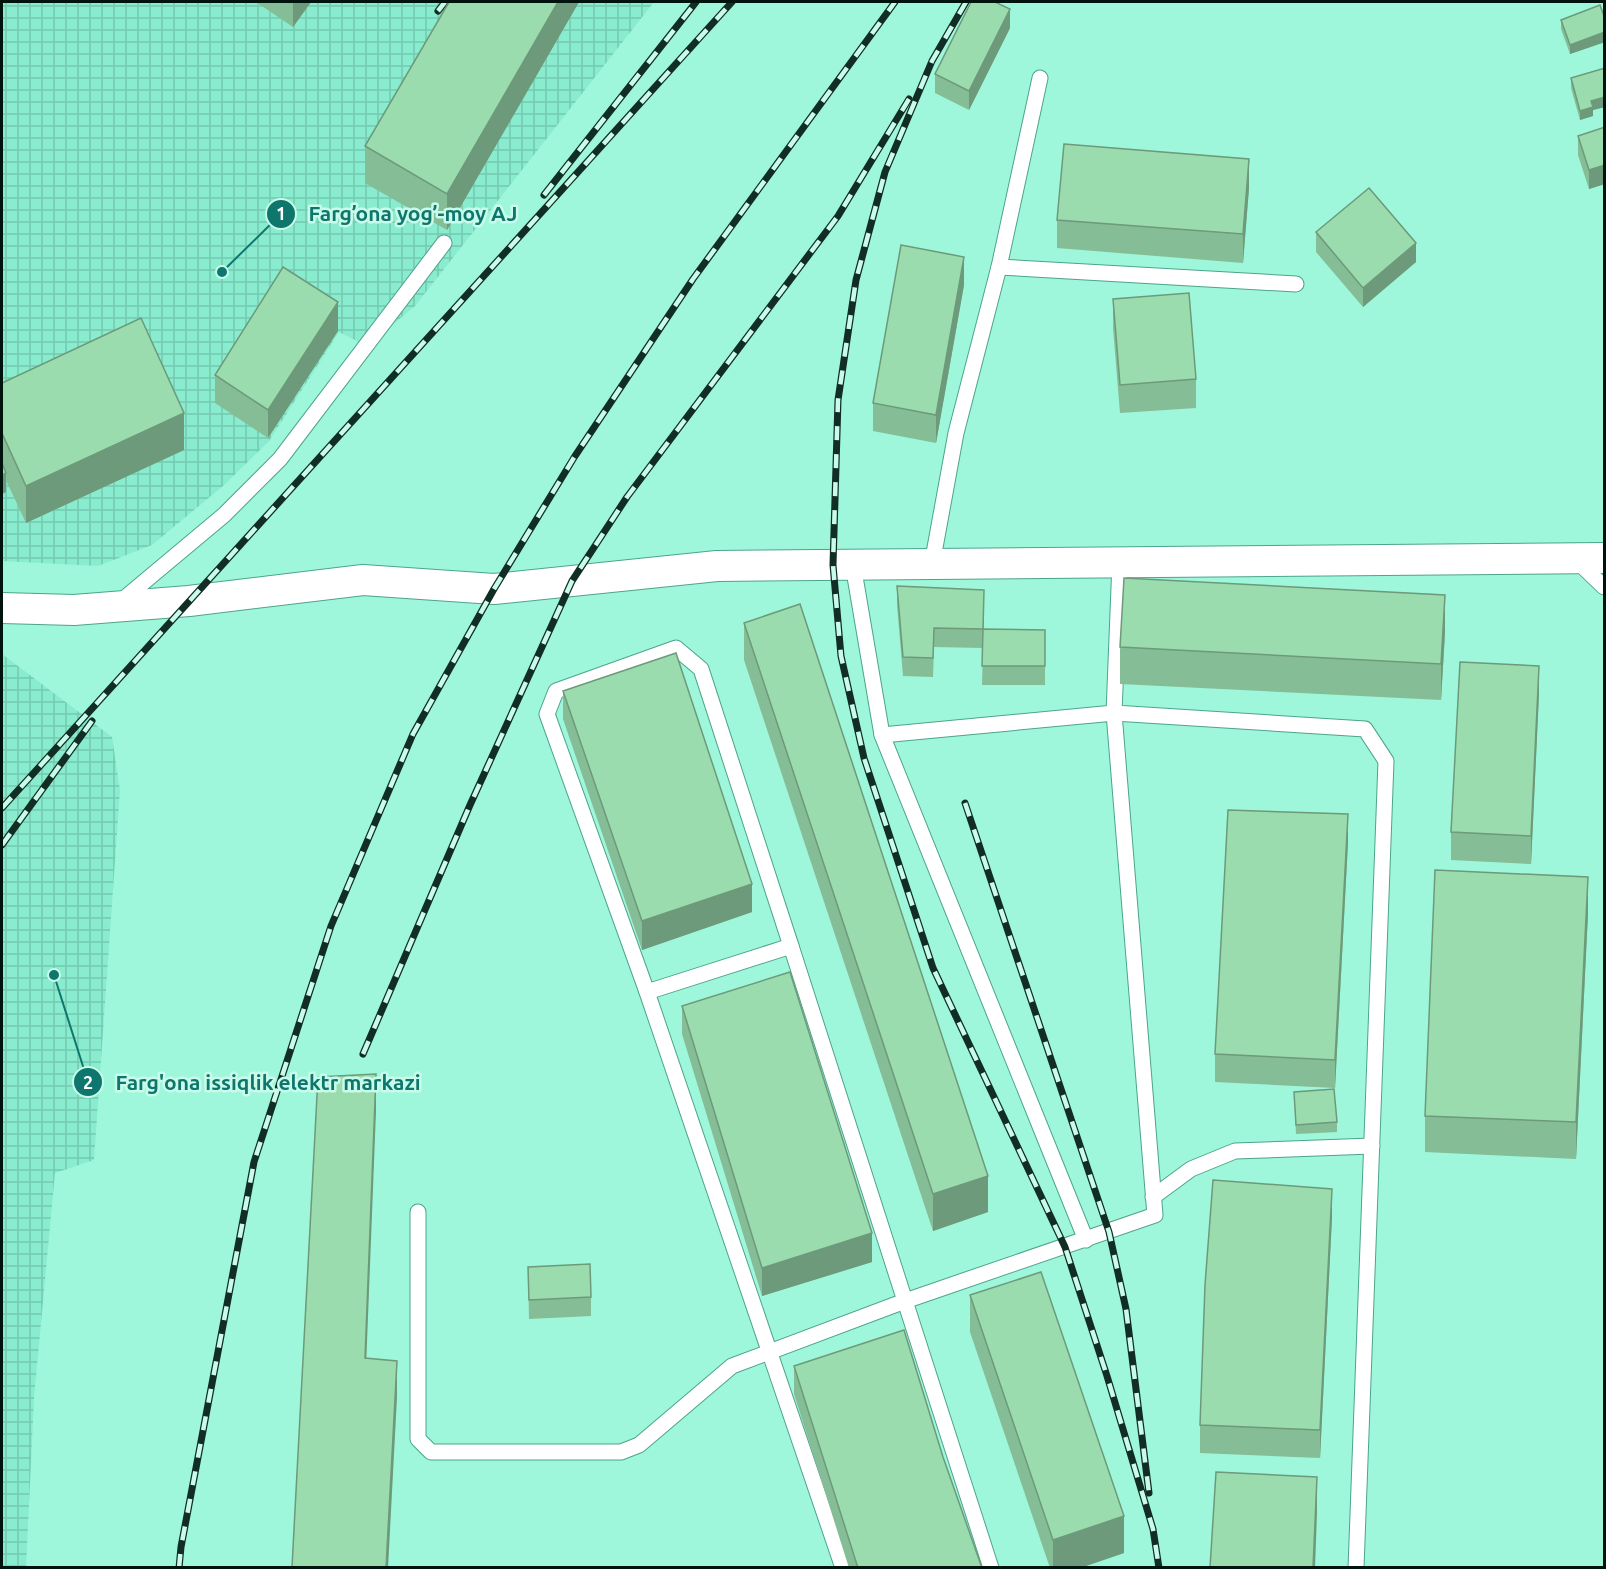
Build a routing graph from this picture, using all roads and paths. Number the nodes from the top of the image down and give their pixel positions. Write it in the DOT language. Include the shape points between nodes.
graph roads {
  1 [pos="1040,78"];
  2 [pos="444,243"];
  3 [pos="999,267"];
  4 [pos="1296,284"];
  5 [pos="1575,558"];
  6 [pos="1605,558"];
  7 [pos="1120,562"];
  8 [pos="932,564"];
  9 [pos="853,565"];
  10 [pos="1605,587"];
  11 [pos="115,606"];
  12 [pos="2,608"];
  13 [pos="1114,713"];
  14 [pos="882,735"];
  15 [pos="791,946"];
  16 [pos="647,992"];
  17 [pos="1372,1146"];
  18 [pos="1153,1197"];
  19 [pos="418,1212"];
  20 [pos="1086,1240"];
  21 [pos="905,1301"];
  22 [pos="769,1351"];
  23 [pos="843,1568"];
  24 [pos="992,1568"];
  25 [pos="1356,1568"];
  1 -- 3 [label="lane"];
  2 -- 11 [label="lane" via="280,459 224,515"];
  3 -- 4 [label="lane"];
  3 -- 8 [label="lane" via="956,433"];
  5 -- 6 [label="street"];
  5 -- 7 [label="street"];
  5 -- 10 [label="lane"];
  7 -- 8 [label="street"];
  7 -- 13 [label="lane"];
  8 -- 9 [label="street"];
  9 -- 11 [label="street" via="717,566 494,589 363,580"];
  9 -- 14 [label="lane"];
  11 -- 12 [label="street"];
  13 -- 14 [label="lane"];
  13 -- 17 [label="lane" via="1365,729 1386,761"];
  13 -- 18 [label="lane"];
  14 -- 20 [label="lane"];
  15 -- 16 [label="lane"];
  15 -- 16 [label="lane" via="701,669 676,648 556,691 547,714"];
  15 -- 21 [label="lane"];
  16 -- 22 [label="lane"];
  17 -- 18 [label="lane" via="1235,1151 1191,1169"];
  17 -- 25 [label="lane"];
  18 -- 20 [label="lane" via="1155,1215"];
  19 -- 22 [label="lane" via="418,1439 431,1452 621,1452 639,1444 732,1366"];
  20 -- 21 [label="lane"];
  21 -- 22 [label="lane"];
  21 -- 24 [label="lane"];
  22 -- 23 [label="lane"];
}
